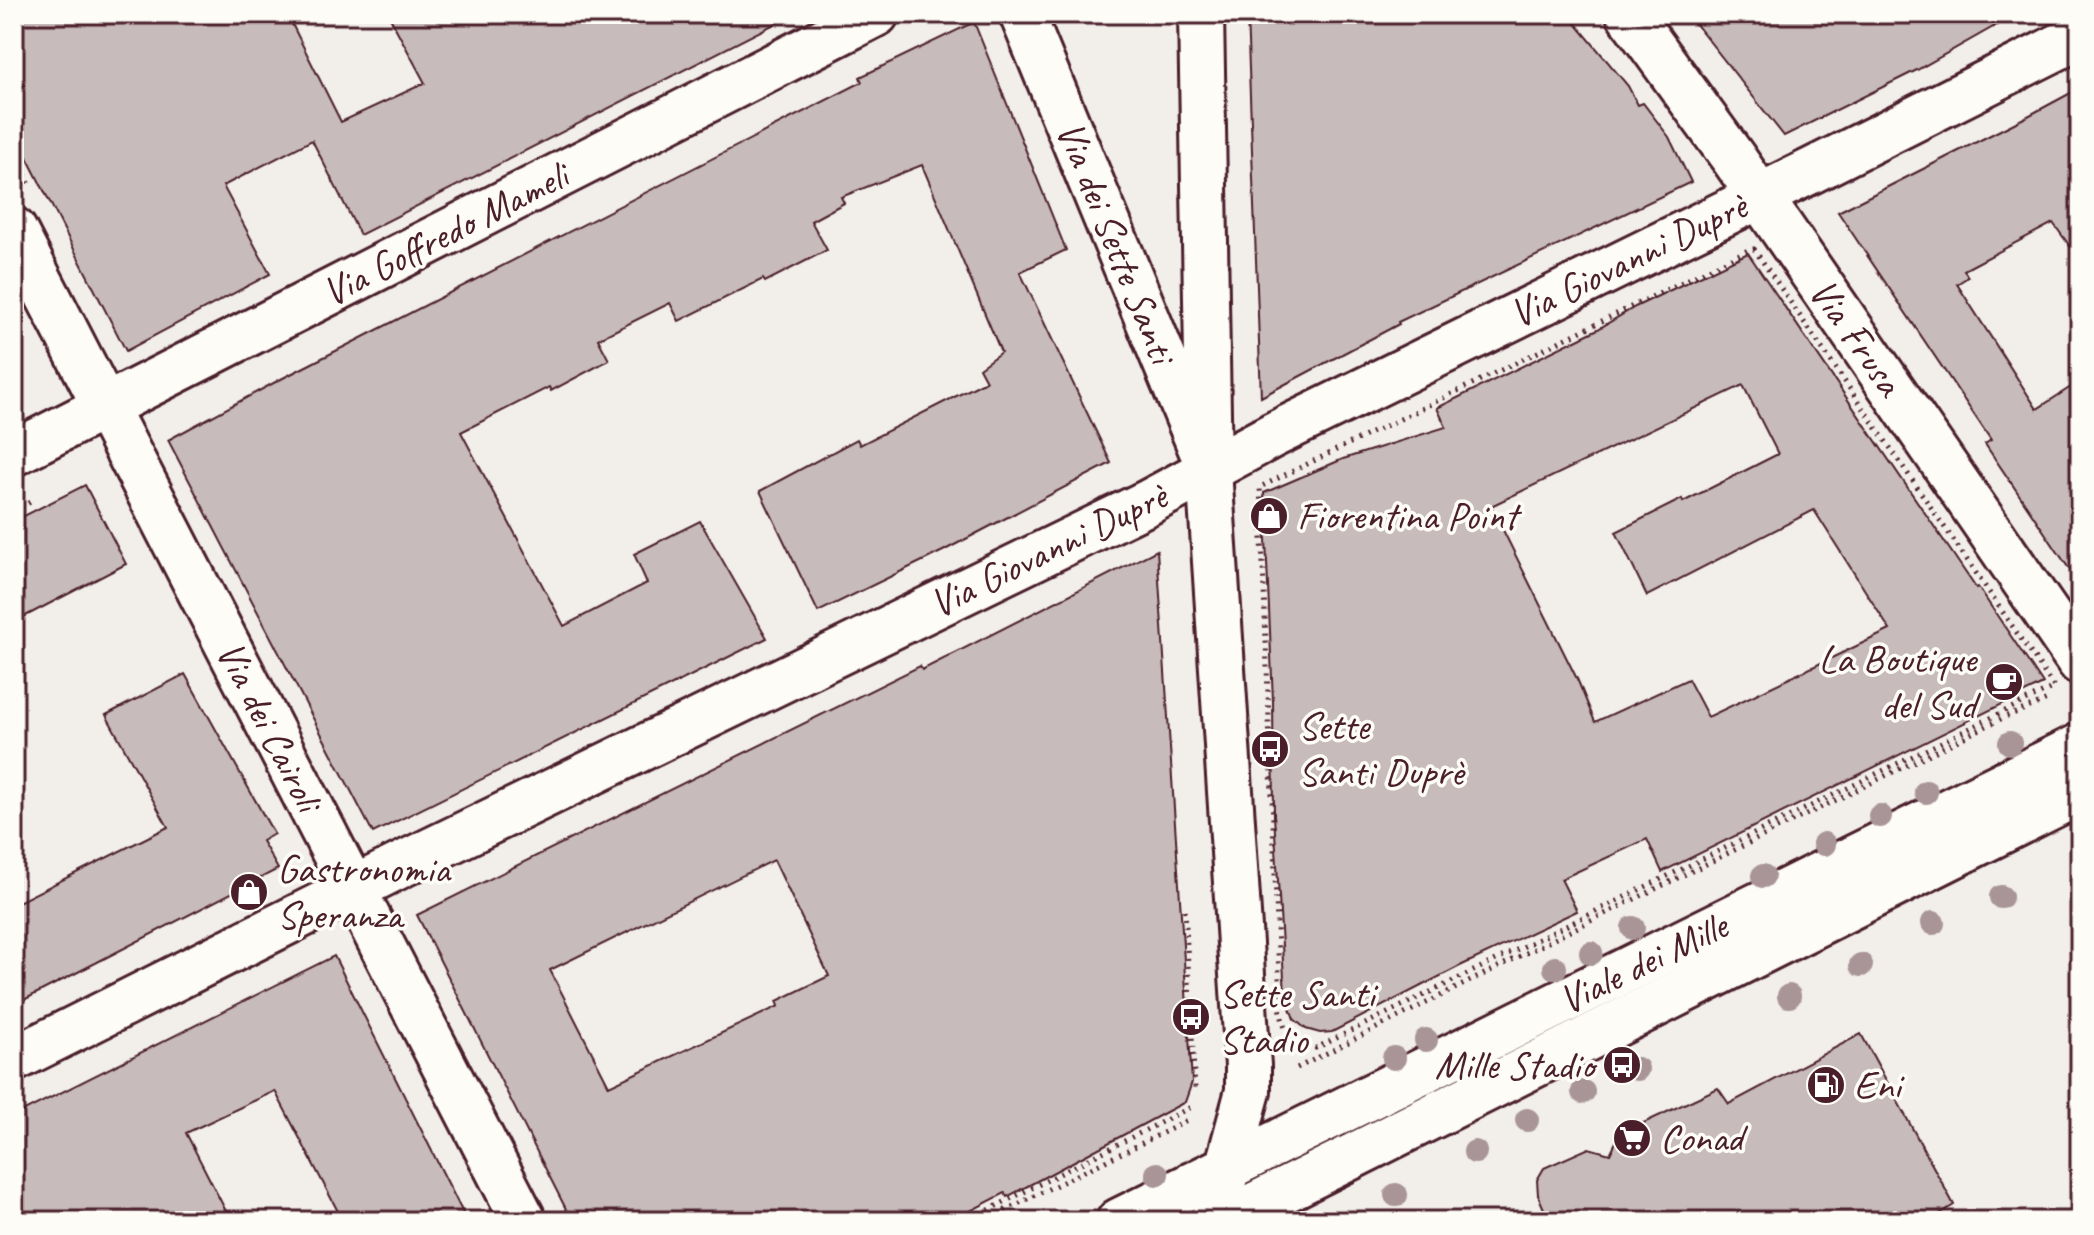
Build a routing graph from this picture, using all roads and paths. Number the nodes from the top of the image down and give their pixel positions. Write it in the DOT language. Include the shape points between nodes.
graph roads {
  1 [pos="876,14"];
  2 [pos="1022,14"];
  3 [pos="1201,14"];
  4 [pos="1629,14"];
  5 [pos="2080,36"];
  6 [pos="14,153"];
  7 [pos="1759,195"];
  8 [pos="25,213"];
  9 [pos="1753,249"];
  10 [pos="105,407"];
  11 [pos="14,453"];
  12 [pos="1209,470"];
  13 [pos="2067,674"];
  14 [pos="2055,697"];
  15 [pos="2080,746"];
  16 [pos="2080,792"];
  17 [pos="353,889"];
  18 [pos="14,1059"];
  19 [pos="1248,1091"];
  20 [pos="1196,1104"];
  21 [pos="1229,1168"];
  22 [pos="524,1221"];
  23 [pos="967,1221"];
  24 [pos="983,1221"];
  25 [pos="1119,1221"];
  26 [pos="1213,1221"];
  27 [pos="1223,1221"];
  1 -- 10 [label="street, Via Goffredo Mameli"];
  2 -- 12 [label="street, Via dei Sette Santi"];
  3 -- 12 [label="street, Via dei Sette Santi"];
  4 -- 7 [label="street, Via Frusa"];
  5 -- 7 [label="street, Via Giovanni Duprè"];
  6 -- 8 [label="path"];
  7 -- 12 [label="street, Via Giovanni Duprè"];
  7 -- 13 [label="street, Via Frusa"];
  8 -- 10 [label="street, Via dei Cairoli"];
  9 -- 13 [label="path" via="1260,487 1280,1004 1289,1036 1316,1048"];
  10 -- 11 [label="street, Via Goffredo Mameli"];
  10 -- 17 [label="street, Via dei Cairoli"];
  12 -- 17 [label="street, Via Giovanni Duprè"];
  12 -- 19 [label="street, Via dei Sette Santi"];
  14 -- 19 [label="path"];
  15 -- 21 [label="street, Viale dei Mille"];
  16 -- 27 [label="street, Viale dei Mille"];
  17 -- 18 [label="street, Via Giovanni Duprè"];
  17 -- 22 [label="street, Via dei Cairoli"];
  19 -- 21 [label="street, Via dei Sette Santi"];
  19 -- 24 [label="path"];
  20 -- 23 [label="path"];
  21 -- 25 [label="street, Viale dei Mille"];
  21 -- 26 [label="street, Via dei Sette Santi"];
}
